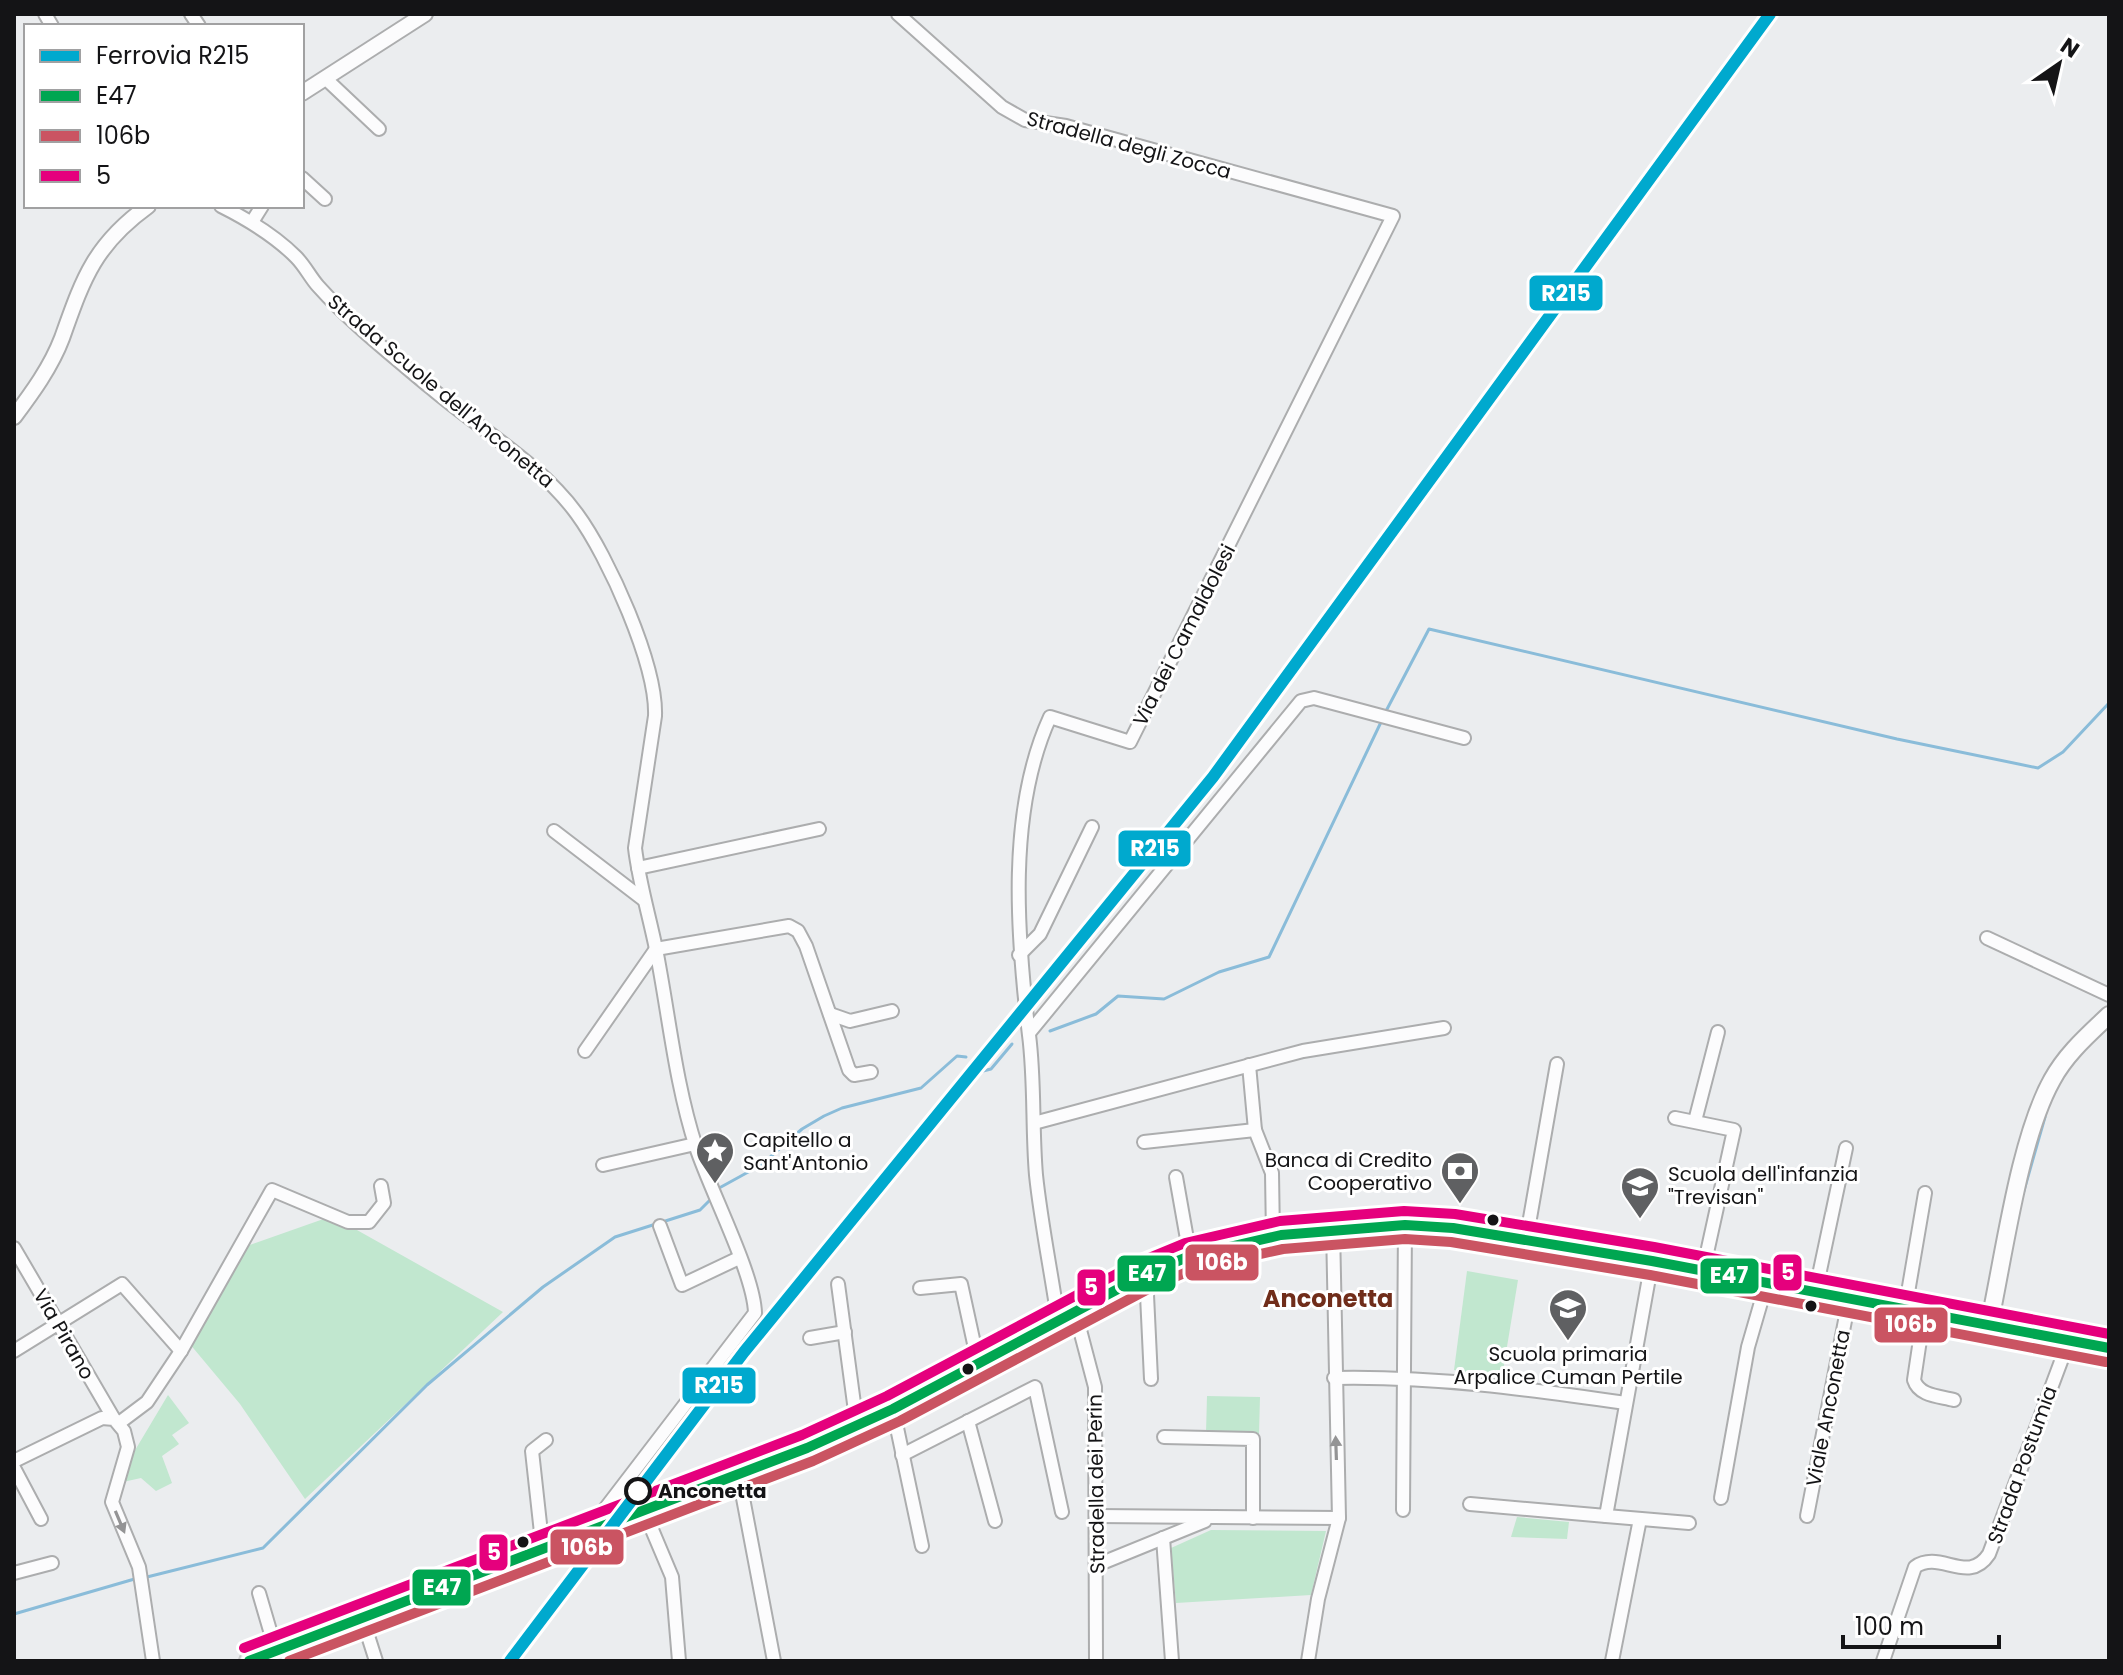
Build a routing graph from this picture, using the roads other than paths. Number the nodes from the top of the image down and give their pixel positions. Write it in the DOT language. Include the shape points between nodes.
graph roads {
  1 [pos="425,14"];
  2 [pos="898,14"];
  3 [pos="325,78"];
  4 [pos="304,92"];
  5 [pos="379,129"];
  6 [pos="304,180"];
  7 [pos="325,199"];
  8 [pos="146,208"];
  9 [pos="225,208"];
  10 [pos="261,208"];
  11 [pos="252,222"];
  12 [pos="1318,365"];
  13 [pos="14,417"];
  14 [pos="1464,738"];
  15 [pos="1092,827"];
  16 [pos="819,829"];
  17 [pos="554,831"];
  18 [pos="638,868"];
  19 [pos="644,900"];
  20 [pos="1987,938"];
  21 [pos="656,949"];
  22 [pos="1019,955"];
  23 [pos="2109,995"];
  24 [pos="892,1011"];
  25 [pos="830,1014"];
  26 [pos="2109,1015"];
  27 [pos="1444,1028"];
  28 [pos="1718,1032"];
  29 [pos="1029,1033"];
  30 [pos="585,1051"];
  31 [pos="1557,1064"];
  32 [pos="1249,1065"];
  33 [pos="871,1072"];
  34 [pos="1675,1118"];
  35 [pos="1695,1121"];
  36 [pos="1034,1123"];
  37 [pos="1255,1130"];
  38 [pos="1144,1142"];
  39 [pos="695,1144"];
  40 [pos="1846,1148"];
  41 [pos="603,1165"];
  42 [pos="1176,1177"];
  43 [pos="381,1186"];
  44 [pos="1925,1193"];
  45 [pos="1405,1225"];
  46 [pos="660,1226"];
  47 [pos="1333,1228"];
  48 [pos="1273,1237"];
  49 [pos="1526,1241"];
  50 [pos="14,1248"];
  51 [pos="1190,1256"];
  52 [pos="739,1258"];
  53 [pos="1652,1261"];
  54 [pos="19,1270"];
  55 [pos="1703,1271"];
  56 [pos="1146,1274"];
  57 [pos="838,1284"];
  58 [pos="1766,1285"];
  59 [pos="920,1288"];
  60 [pos="1815,1294"];
  61 [pos="1849,1300"];
  62 [pos="1905,1310"];
  63 [pos="1924,1313"];
  64 [pos="1067,1315"];
  65 [pos="1989,1325"];
  66 [pos="58,1327"];
  67 [pos="845,1332"];
  68 [pos="810,1338"];
  69 [pos="2069,1340"];
  70 [pos="2109,1348"];
  71 [pos="14,1351"];
  72 [pos="181,1351"];
  73 [pos="978,1362"];
  74 [pos="1403,1376"];
  75 [pos="1334,1378"];
  76 [pos="1151,1379"];
  77 [pos="1954,1400"];
  78 [pos="1626,1403"];
  79 [pos="893,1409"];
  80 [pos="116,1421"];
  81 [pos="968,1421"];
  82 [pos="857,1426"];
  83 [pos="1164,1437"];
  84 [pos="546,1440"];
  85 [pos="902,1455"];
  86 [pos="14,1461"];
  87 [pos="14,1468"];
  88 [pos="739,1477"];
  89 [pos="1721,1498"];
  90 [pos="1470,1504"];
  91 [pos="1403,1510"];
  92 [pos="1062,1512"];
  93 [pos="645,1513"];
  94 [pos="1097,1516"];
  95 [pos="1606,1516"];
  96 [pos="1807,1516"];
  97 [pos="1212,1518"];
  98 [pos="1253,1518"];
  99 [pos="1339,1518"];
  100 [pos="41,1519"];
  101 [pos="1640,1519"];
  102 [pos="995,1521"];
  103 [pos="1689,1523"];
  104 [pos="596,1531"];
  105 [pos="1163,1538"];
  106 [pos="922,1546"];
  107 [pos="543,1551"];
  108 [pos="52,1563"];
  109 [pos="1097,1565"];
  110 [pos="14,1573"];
  111 [pos="259,1593"];
  112 [pos="363,1620"];
  113 [pos="286,1653"];
  114 [pos="153,1661"];
  115 [pos="249,1661"];
  116 [pos="376,1661"];
  117 [pos="679,1661"];
  118 [pos="774,1661"];
  119 [pos="1096,1661"];
  120 [pos="1172,1661"];
  121 [pos="1308,1661"];
  122 [pos="1612,1661"];
  123 [pos="1883,1661"];
  1 -- 3 [label="street"];
  2 -- 12 [label="street, Stradella degli Zocca" via="1002,107 1025,120 1066,126 1393,216"];
  3 -- 4 [label="street"];
  3 -- 5 [label="street"];
  6 -- 7 [label="street"];
  8 -- 13 [label="street" via="81,280 61,339"];
  9 -- 11 [label="street, Strada Scuole dell'Anconetta"];
  10 -- 11 [label="street"];
  11 -- 18 [label="street, Strada Scuole dell'Anconetta" via="298,259 318,287 428,386 555,487 596,545 648,662 655,699 635,848"];
  12 -- 22 [label="street, Via dei Camaldolesi" via="1130,742 1050,717 1038,743 1023,815"];
  14 -- 29 [label="street" via="1314,698 1301,701"];
  15 -- 22 [label="street" via="1040,934"];
  16 -- 18 [label="street"];
  17 -- 19 [label="street"];
  18 -- 19 [label="street, Strada Scuole dell'Anconetta"];
  19 -- 21 [label="street, Strada Scuole dell'Anconetta"];
  20 -- 23 [label="street"];
  21 -- 25 [label="street" via="789,926 806,946"];
  21 -- 30 [label="street"];
  21 -- 39 [label="street, Strada Scuole dell'Anconetta" via="676,1071"];
  22 -- 29 [label="street, Via dei Camaldolesi"];
  24 -- 25 [label="street" via="850,1021"];
  25 -- 33 [label="street" via="849,1070 854,1075"];
  26 -- 65 [label="main road" via="2050,1082 2028,1144"];
  27 -- 32 [label="street"];
  28 -- 35 [label="street"];
  29 -- 36 [label="street, Via dei Camaldolesi"];
  31 -- 49 [label="street"];
  32 -- 36 [label="street"];
  32 -- 37 [label="street"];
  34 -- 35 [label="street"];
  35 -- 55 [label="street" via="1734,1130"];
  36 -- 64 [label="street, Via dei Camaldolesi" via="1036,1174"];
  37 -- 38 [label="street"];
  37 -- 48 [label="street" via="1272,1173"];
  39 -- 41 [label="street"];
  39 -- 52 [label="street, Strada Scuole dell'Anconetta"];
  40 -- 60 [label="street"];
  42 -- 51 [label="street"];
  43 -- 72 [label="street" via="384,1203 369,1222 348,1222 272,1190"];
  44 -- 62 [label="street"];
  45 -- 47 [label="main road"];
  45 -- 49 [label="main road"];
  45 -- 74 [label="street"];
  46 -- 52 [label="street" via="682,1285"];
  47 -- 48 [label="main road"];
  47 -- 75 [label="street"];
  48 -- 51 [label="main road"];
  49 -- 53 [label="main road"];
  50 -- 54 [label="street, Via Pirano"];
  51 -- 56 [label="main road"];
  52 -- 104 [label="street, Strada Scuole dell'Anconetta" via="755,1313 598,1518"];
  53 -- 55 [label="main road"];
  53 -- 78 [label="street"];
  54 -- 66 [label="street, Via Pirano"];
  55 -- 58 [label="main road"];
  56 -- 64 [label="main road"];
  56 -- 76 [label="street"];
  57 -- 67 [label="street"];
  58 -- 60 [label="main road"];
  58 -- 89 [label="street" via="1748,1347"];
  59 -- 73 [label="street" via="961,1284"];
  60 -- 61 [label="main road"];
  61 -- 62 [label="main road"];
  61 -- 96 [label="street, Viale Anconetta"];
  62 -- 63 [label="main road"];
  63 -- 65 [label="main road"];
  63 -- 77 [label="street" via="1916,1387"];
  64 -- 73 [label="main road"];
  64 -- 94 [label="street, Stradella dei Perin" via="1095,1387"];
  65 -- 69 [label="main road"];
  66 -- 71 [label="street"];
  66 -- 72 [label="street" via="122,1284"];
  66 -- 80 [label="street, Via Pirano"];
  67 -- 68 [label="street"];
  67 -- 82 [label="street"];
  69 -- 70 [label="main road"];
  69 -- 123 [label="street, Strada Postumia" via="1989,1554 1974,1568 1928,1561 1915,1567"];
  72 -- 80 [label="street" via="147,1402"];
  73 -- 79 [label="main road"];
  74 -- 75 [label="street"];
  74 -- 78 [label="street"];
  74 -- 91 [label="street"];
  99 -- 75 [label="street, one-way"];
  78 -- 95 [label="street"];
  79 -- 82 [label="main road"];
  79 -- 85 [label="street"];
  80 -- 86 [label="street" via="102,1418"];
  80 -- 114 [label="street, one-way" via="128,1447 112,1502 139,1567"];
  81 -- 85 [label="street"];
  81 -- 92 [label="street" via="1035,1387"];
  81 -- 102 [label="street"];
  82 -- 88 [label="main road"];
  83 -- 98 [label="street" via="1253,1439"];
  84 -- 107 [label="street" via="532,1451"];
  85 -- 106 [label="street"];
  87 -- 100 [label="street"];
  88 -- 93 [label="main road"];
  88 -- 118 [label="street"];
  90 -- 95 [label="street"];
  93 -- 104 [label="main road"];
  93 -- 117 [label="street" via="672,1577"];
  94 -- 97 [label="street"];
  94 -- 109 [label="street, Stradella dei Perin"];
  95 -- 101 [label="street"];
  97 -- 98 [label="street"];
  97 -- 105 [label="street"];
  98 -- 99 [label="street"];
  99 -- 121 [label="street"];
  101 -- 103 [label="street"];
  101 -- 122 [label="street"];
  104 -- 107 [label="main road"];
  105 -- 109 [label="street"];
  105 -- 120 [label="street"];
  107 -- 112 [label="main road"];
  108 -- 110 [label="street"];
  109 -- 119 [label="street, Stradella dei Perin"];
  111 -- 113 [label="street"];
  112 -- 113 [label="main road"];
  112 -- 116 [label="street"];
  113 -- 115 [label="main road"];
}
